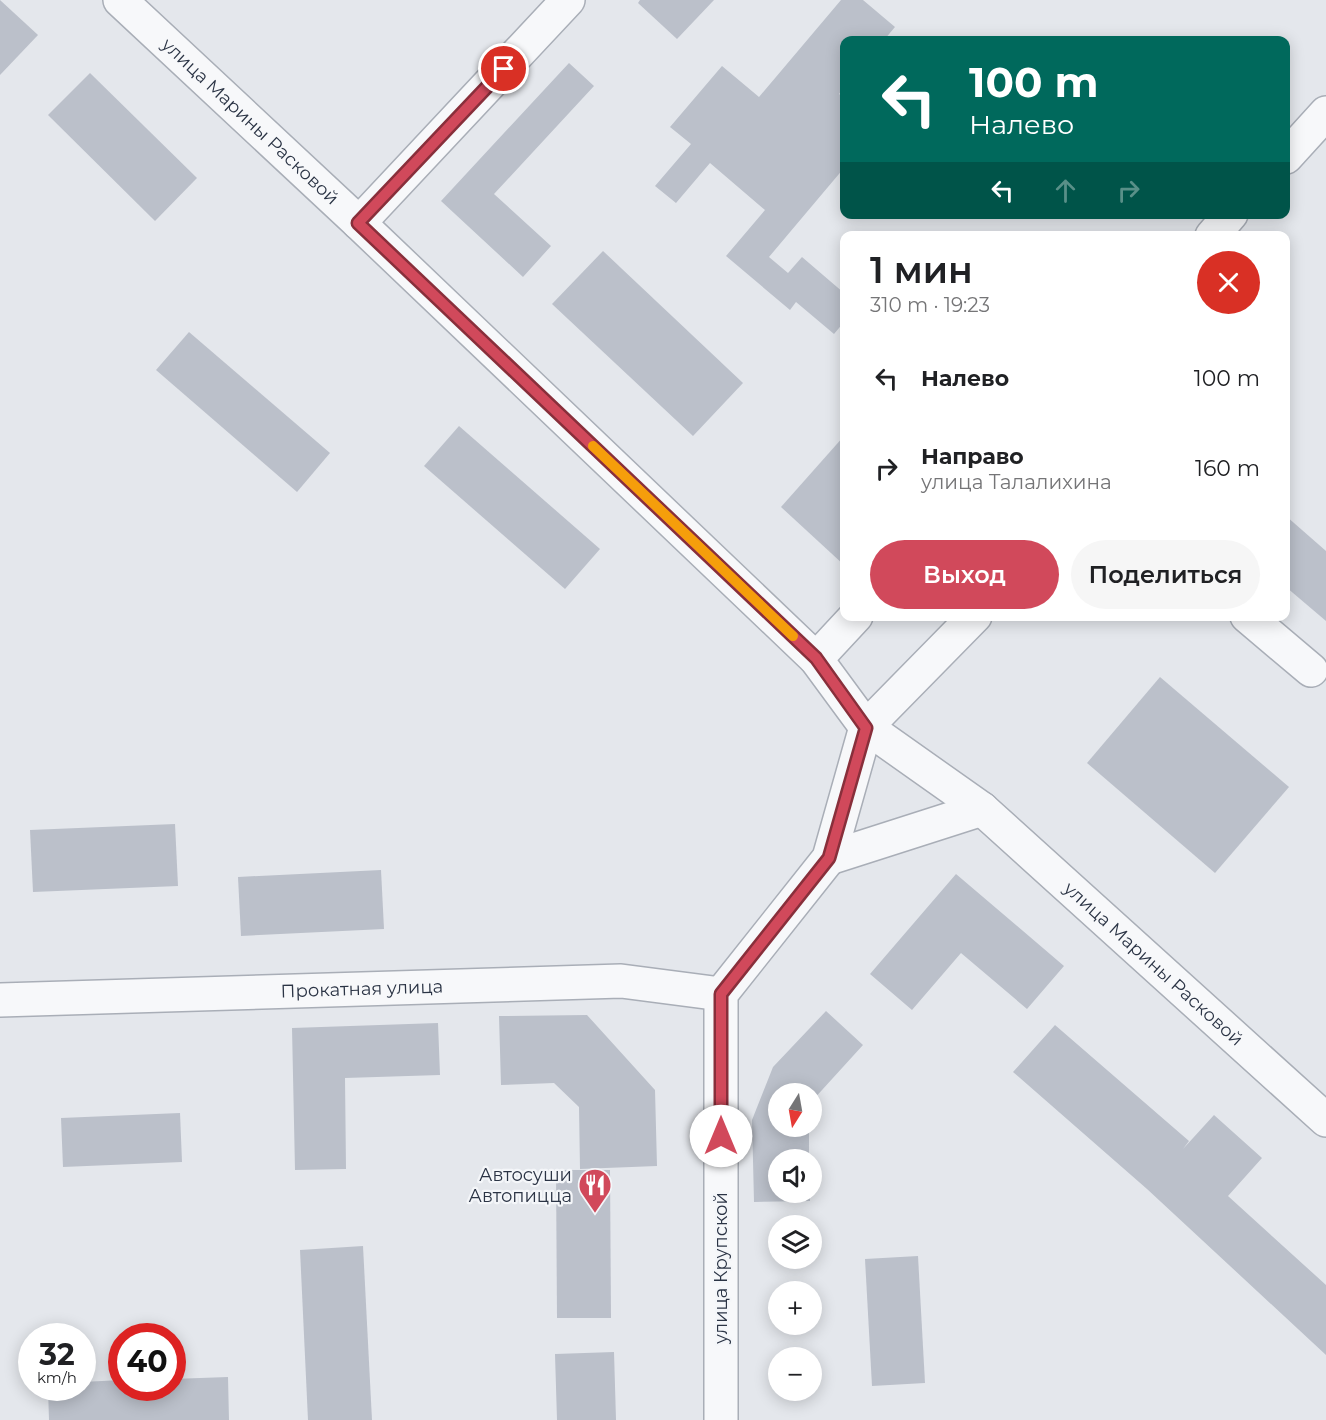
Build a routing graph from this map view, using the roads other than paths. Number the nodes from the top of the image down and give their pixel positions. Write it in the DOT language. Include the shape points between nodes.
graph roads {
  1 [pos="120,0"];
  2 [pos="568,0"];
  3 [pos="1326,113"];
  4 [pos="1290,153"];
  5 [pos="1227,219"];
  6 [pos="358,223"];
  7 [pos="1217,231"];
  8 [pos="851,621"];
  9 [pos="970,621"];
  10 [pos="1253,621"];
  11 [pos="816,658"];
  12 [pos="1311,670"];
  13 [pos="866,728"];
  14 [pos="982,809"];
  15 [pos="829,858"];
  16 [pos="721,994"];
  17 [pos="0,1000"];
  18 [pos="1326,1120"];
  19 [pos="721,1420"];
  1 -- 6 [label="street, улица Марины Расковой"];
  2 -- 6 [label="street"];
  3 -- 4 [label="street"];
  5 -- 7 [label="street"];
  6 -- 11 [label="street, улица Марины Расковой"];
  8 -- 11 [label="street"];
  9 -- 13 [label="street"];
  10 -- 12 [label="street"];
  11 -- 13 [label="street, улица Марины Расковой"];
  13 -- 14 [label="street, улица Марины Расковой"];
  13 -- 15 [label="street"];
  14 -- 15 [label="street"];
  14 -- 18 [label="street, улица Марины Расковой"];
  15 -- 16 [label="street"];
  16 -- 17 [label="street, Прокатная улица" via="621,981"];
  16 -- 19 [label="street, улица Крупской"];
}
